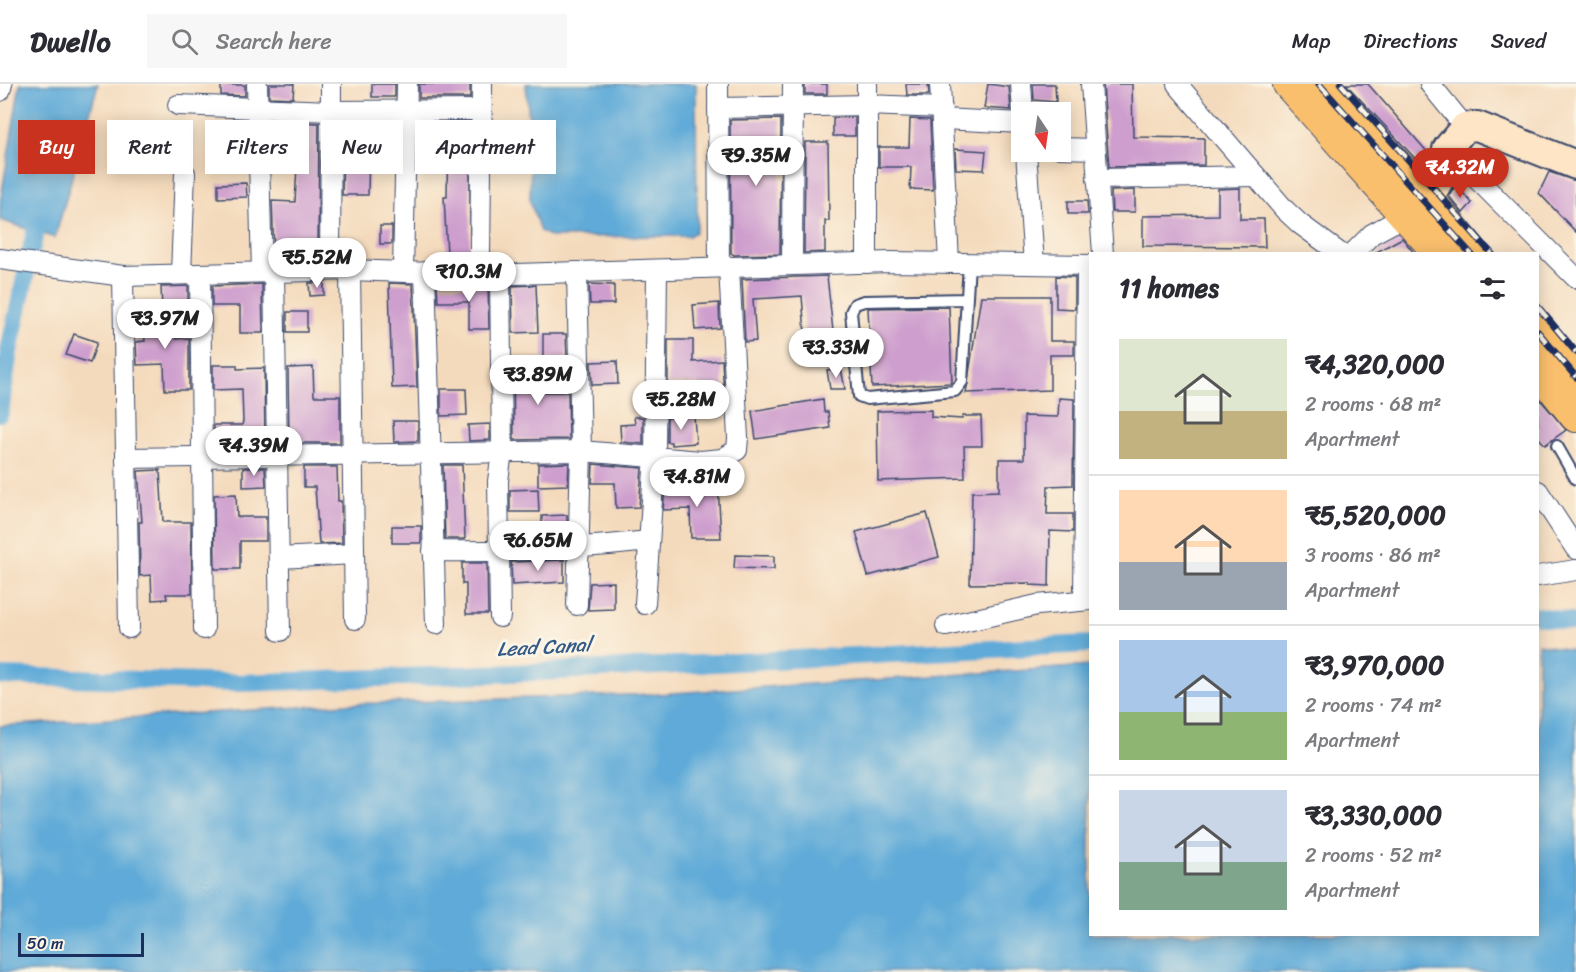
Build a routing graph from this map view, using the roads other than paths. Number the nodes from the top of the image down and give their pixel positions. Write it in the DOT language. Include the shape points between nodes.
graph roads {
  1 [pos="2,84"];
  2 [pos="257,84"];
  3 [pos="331,84"];
  4 [pos="407,84"];
  5 [pos="482,84"];
  6 [pos="718,84"];
  7 [pos="793,84"];
  8 [pos="867,84"];
  9 [pos="940,84"];
  10 [pos="1021,84"];
  11 [pos="1091,84"];
  12 [pos="1178,84"];
  13 [pos="1289,84"];
  14 [pos="1321,84"];
  15 [pos="1430,84"];
  16 [pos="0,91"];
  17 [pos="1022,102"];
  18 [pos="178,105"];
  19 [pos="868,105"];
  20 [pos="793,107"];
  21 [pos="718,108"];
  22 [pos="258,109"];
  23 [pos="481,110"];
  24 [pos="331,111"];
  25 [pos="406,111"];
  26 [pos="942,114"];
  27 [pos="1011,122"];
  28 [pos="1465,128"];
  29 [pos="1071,148"];
  30 [pos="1095,149"];
  31 [pos="1447,149"];
  32 [pos="1027,162"];
  33 [pos="1576,165"];
  34 [pos="185,174"];
  35 [pos="1256,176"];
  36 [pos="1097,178"];
  37 [pos="1418,207"];
  38 [pos="1094,252"];
  39 [pos="1338,252"];
  40 [pos="1355,252"];
  41 [pos="1439,252"];
  42 [pos="1472,252"];
  43 [pos="0,259"];
  44 [pos="1089,261"];
  45 [pos="867,263"];
  46 [pos="959,263"];
  47 [pos="1034,264"];
  48 [pos="792,265"];
  49 [pos="724,267"];
  50 [pos="340,270"];
  51 [pos="657,270"];
  52 [pos="403,271"];
  53 [pos="268,272"];
  54 [pos="425,272"];
  55 [pos="577,272"];
  56 [pos="190,274"];
  57 [pos="494,275"];
  58 [pos="123,276"];
  59 [pos="1576,278"];
  60 [pos="967,298"];
  61 [pos="1539,330"];
  62 [pos="1539,370"];
  63 [pos="1576,375"];
  64 [pos="1573,407"];
  65 [pos="1557,446"];
  66 [pos="581,451"];
  67 [pos="429,452"];
  68 [pos="502,452"];
  69 [pos="353,454"];
  70 [pos="655,455"];
  71 [pos="203,456"];
  72 [pos="278,456"];
  73 [pos="126,459"];
  74 [pos="1576,479"];
  75 [pos="1539,493"];
  76 [pos="1089,503"];
  77 [pos="649,541"];
  78 [pos="579,549"];
  79 [pos="1576,549"];
  80 [pos="433,551"];
  81 [pos="500,552"];
  82 [pos="354,554"];
  83 [pos="279,558"];
  84 [pos="1576,570"];
  85 [pos="1539,576"];
  86 [pos="1087,600"];
  87 [pos="645,604"];
  88 [pos="577,605"];
  89 [pos="500,617"];
  90 [pos="355,619"];
  91 [pos="436,624"];
  92 [pos="946,626"];
  93 [pos="129,628"];
  94 [pos="204,629"];
  95 [pos="280,631"];
  1 -- 16 [label="street"];
  2 -- 22 [label="street"];
  3 -- 24 [label="street"];
  4 -- 25 [label="street"];
  5 -- 23 [label="street"];
  6 -- 21 [label="street"];
  7 -- 20 [label="street"];
  8 -- 19 [label="street"];
  9 -- 26 [label="street"];
  10 -- 17 [label="street"];
  11 -- 30 [label="street"];
  12 -- 35 [label="street"];
  13 -- 37 [label="main road"];
  14 -- 37 [label="main road"];
  15 -- 28 [label="street"];
  18 -- 22 [label="street"];
  19 -- 20 [label="street"];
  19 -- 26 [label="street"];
  19 -- 45 [label="street"];
  20 -- 21 [label="street"];
  20 -- 48 [label="street"];
  21 -- 49 [label="street"];
  22 -- 24 [label="street"];
  22 -- 53 [label="street"];
  23 -- 25 [label="street"];
  23 -- 57 [label="street" via="480,256"];
  24 -- 25 [label="street"];
  24 -- 50 [label="street"];
  25 -- 52 [label="street"];
  26 -- 27 [label="street"];
  26 -- 46 [label="street"];
  28 -- 31 [label="main road"];
  28 -- 33 [label="main road" via="1477,126"];
  29 -- 30 [label="street"];
  30 -- 36 [label="street"];
  31 -- 37 [label="main road" via="1444,172"];
  31 -- 59 [label="street"];
  32 -- 47 [label="street"];
  34 -- 56 [label="street"];
  35 -- 36 [label="street"];
  35 -- 39 [label="street" via="1300,224"];
  36 -- 38 [label="street"];
  37 -- 40 [label="street" via="1372,234"];
  37 -- 41 [label="main road"];
  37 -- 42 [label="main road"];
  43 -- 58 [label="street"];
  44 -- 47 [label="street"];
  45 -- 46 [label="street"];
  45 -- 48 [label="street"];
  46 -- 47 [label="street"];
  46 -- 60 [label="lane"];
  48 -- 49 [label="street"];
  49 -- 51 [label="street"];
  49 -- 70 [label="street" via="737,450 722,459"];
  50 -- 52 [label="street"];
  50 -- 53 [label="street"];
  50 -- 69 [label="street"];
  51 -- 55 [label="street"];
  51 -- 70 [label="street"];
  52 -- 54 [label="street"];
  53 -- 56 [label="street"];
  53 -- 72 [label="street"];
  54 -- 57 [label="street"];
  54 -- 67 [label="street"];
  55 -- 57 [label="street"];
  55 -- 66 [label="street"];
  56 -- 58 [label="street"];
  56 -- 71 [label="street"];
  57 -- 68 [label="street"];
  58 -- 73 [label="street"];
  60 -- 60 [label="lane" via="959,389 867,399 860,396 851,312 855,304"];
  61 -- 63 [label="main road"];
  62 -- 64 [label="main road"];
  65 -- 74 [label="lane"];
  66 -- 68 [label="street"];
  66 -- 70 [label="street"];
  66 -- 78 [label="street"];
  67 -- 68 [label="street"];
  67 -- 69 [label="street"];
  67 -- 80 [label="street"];
  68 -- 81 [label="street" via="498,481"];
  69 -- 72 [label="street"];
  69 -- 82 [label="street"];
  70 -- 77 [label="street"];
  71 -- 72 [label="street"];
  71 -- 73 [label="street"];
  71 -- 94 [label="street"];
  72 -- 83 [label="street"];
  73 -- 93 [label="street"];
  75 -- 79 [label="street"];
  76 -- 86 [label="street"];
  77 -- 78 [label="street"];
  77 -- 87 [label="street"];
  78 -- 81 [label="street"];
  78 -- 88 [label="street"];
  80 -- 81 [label="street"];
  80 -- 91 [label="street"];
  81 -- 89 [label="street"];
  82 -- 83 [label="street"];
  82 -- 90 [label="street"];
  83 -- 95 [label="street"];
  84 -- 85 [label="street"];
  86 -- 92 [label="street" via="1037,605"];
}
